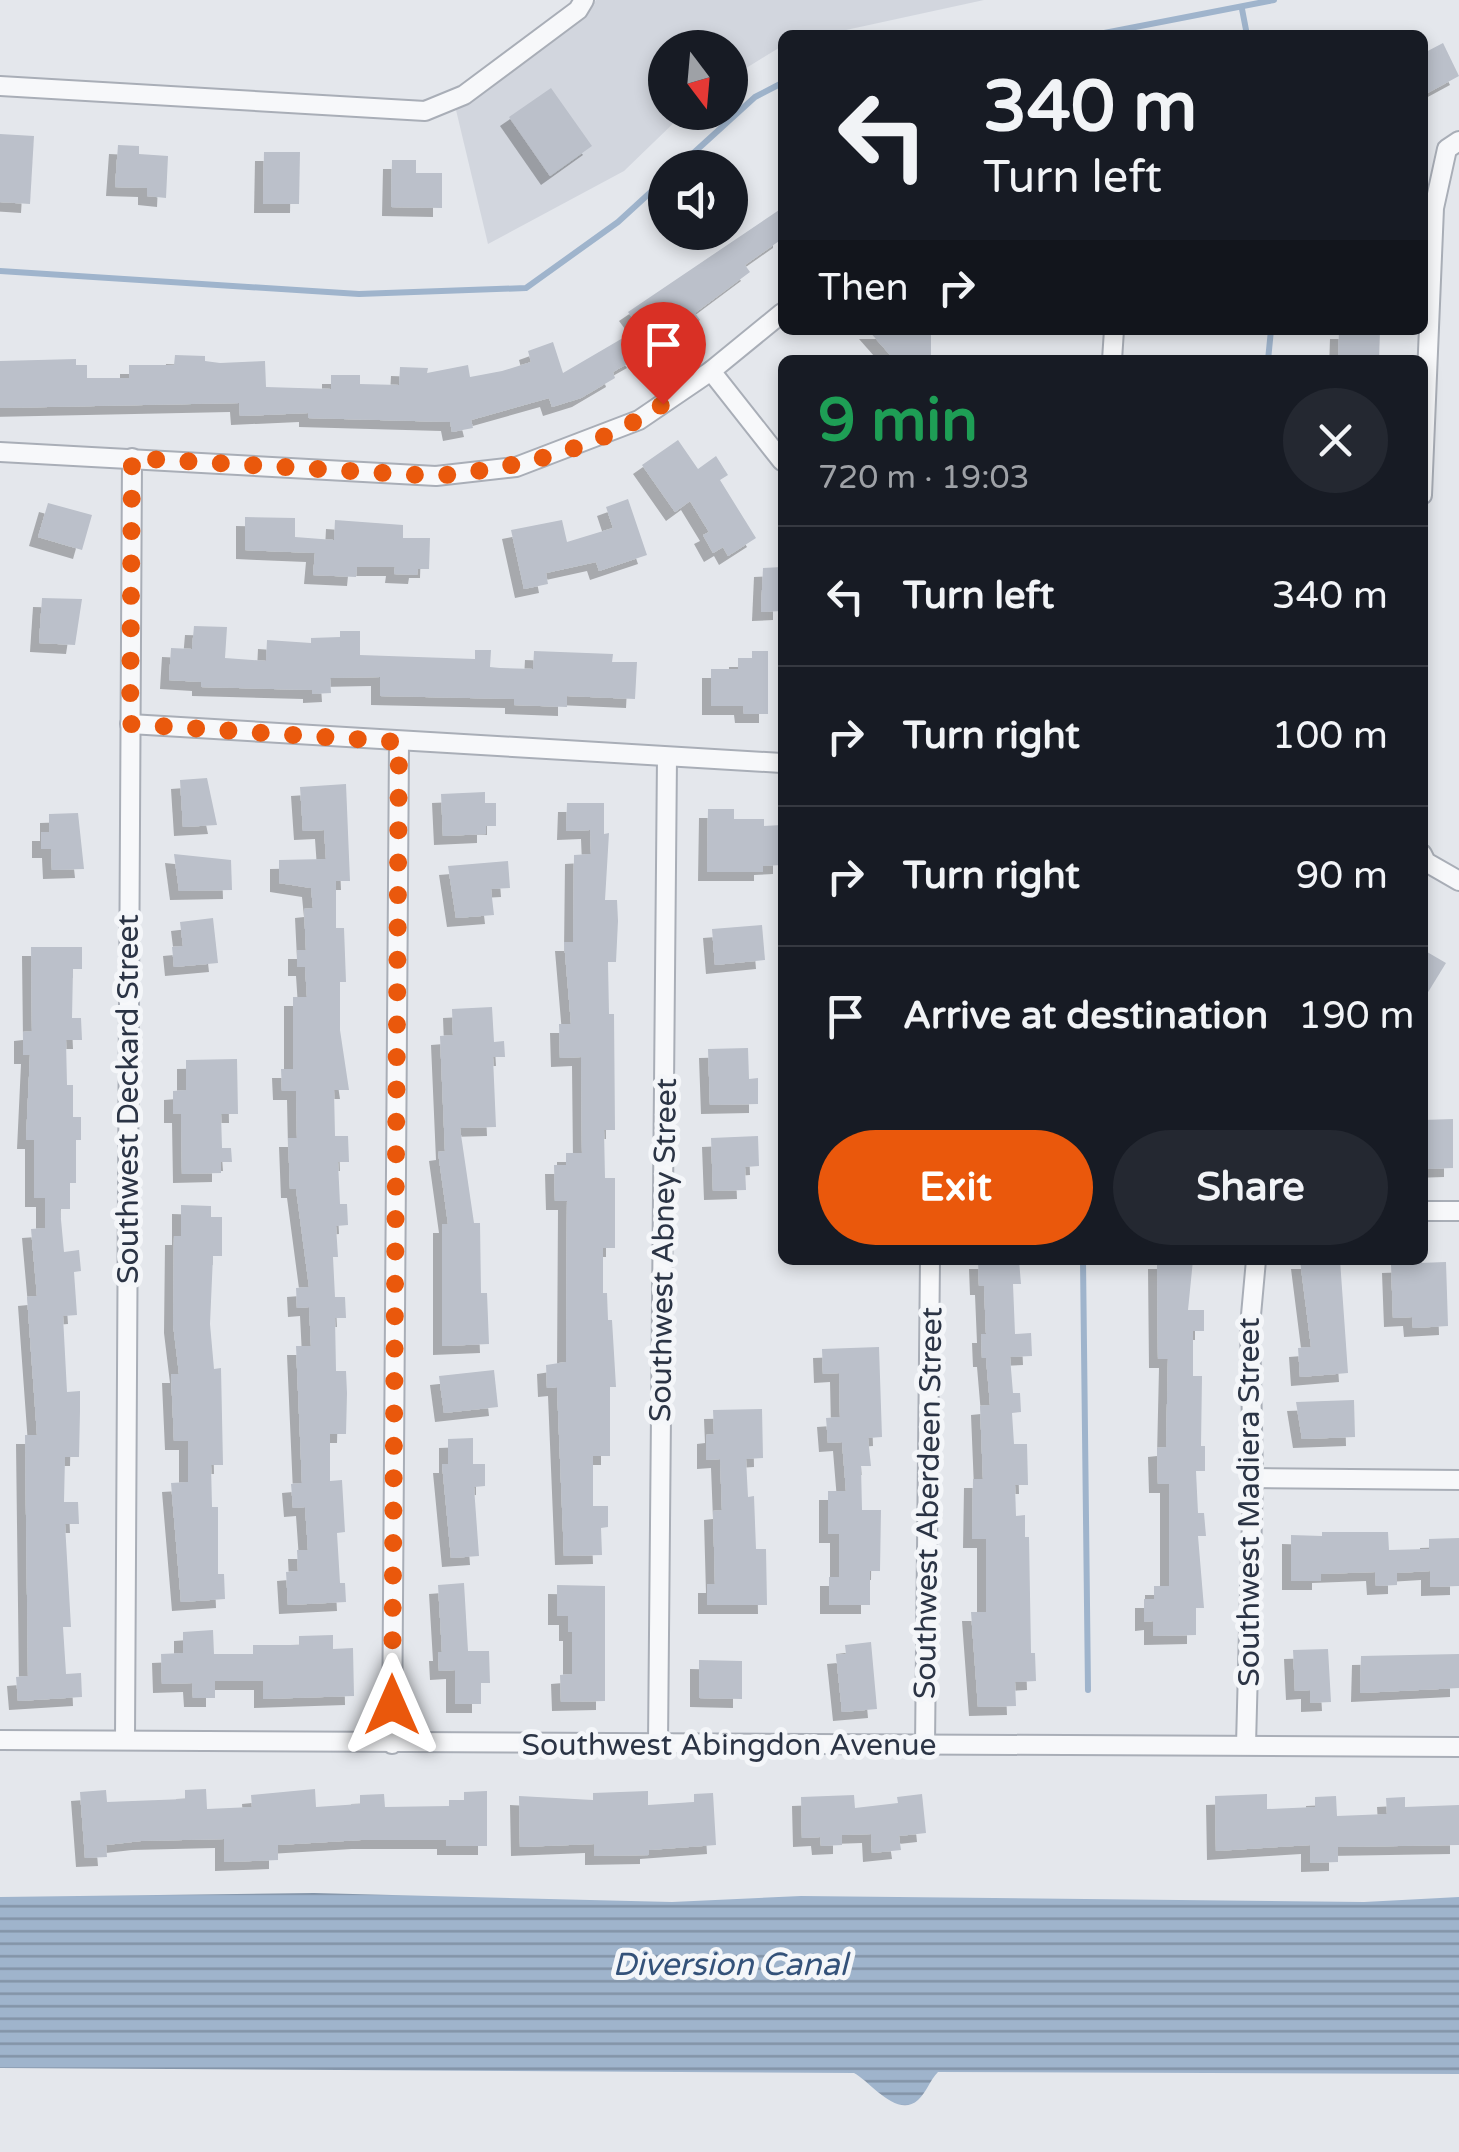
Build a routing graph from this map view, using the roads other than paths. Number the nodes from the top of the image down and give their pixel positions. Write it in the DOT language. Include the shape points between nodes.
graph roads {
  1 [pos="584,0"];
  2 [pos="0,86"];
  3 [pos="1459,141"];
  4 [pos="778,316"];
  5 [pos="1428,355"];
  6 [pos="711,371"];
  7 [pos="0,452"];
  8 [pos="778,456"];
  9 [pos="132,458"];
  10 [pos="130,724"];
  11 [pos="399,742"];
  12 [pos="667,757"];
  13 [pos="778,763"];
  14 [pos="1428,863"];
  15 [pos="1459,881"];
  16 [pos="1459,1211"];
  17 [pos="1428,1212"];
  18 [pos="930,1265"];
  19 [pos="1256,1265"];
  20 [pos="1253,1478"];
  21 [pos="1459,1480"];
  22 [pos="0,1740"];
  23 [pos="125,1740"];
  24 [pos="392,1744"];
  25 [pos="658,1744"];
  26 [pos="1246,1745"];
  27 [pos="925,1746"];
  28 [pos="1459,1747"];
  1 -- 2 [label="street" via="464,95 425,111"];
  3 -- 5 [label="street" via="1447,149 1434,208"];
  4 -- 6 [label="street"];
  6 -- 8 [label="street"];
  6 -- 9 [label="street" via="639,420 516,467 436,476"];
  7 -- 9 [label="street"];
  9 -- 10 [label="street, Southwest Deckard Street"];
  10 -- 11 [label="street"];
  10 -- 23 [label="street, Southwest Deckard Street"];
  11 -- 12 [label="street"];
  11 -- 24 [label="street"];
  12 -- 13 [label="street"];
  12 -- 25 [label="street, Southwest Abney Street"];
  14 -- 15 [label="street"];
  16 -- 17 [label="street"];
  18 -- 27 [label="street, Southwest Aberdeen Street"];
  19 -- 20 [label="street, Southwest Madiera Street"];
  20 -- 21 [label="street"];
  20 -- 26 [label="street, Southwest Madiera Street"];
  22 -- 23 [label="street, Southwest Abingdon Avenue"];
  23 -- 24 [label="street, Southwest Abingdon Avenue"];
  24 -- 25 [label="street, Southwest Abingdon Avenue"];
  25 -- 27 [label="street, Southwest Abingdon Avenue"];
  26 -- 27 [label="street, Southwest Abingdon Avenue"];
  26 -- 28 [label="street, Southwest Abingdon Avenue"];
}
